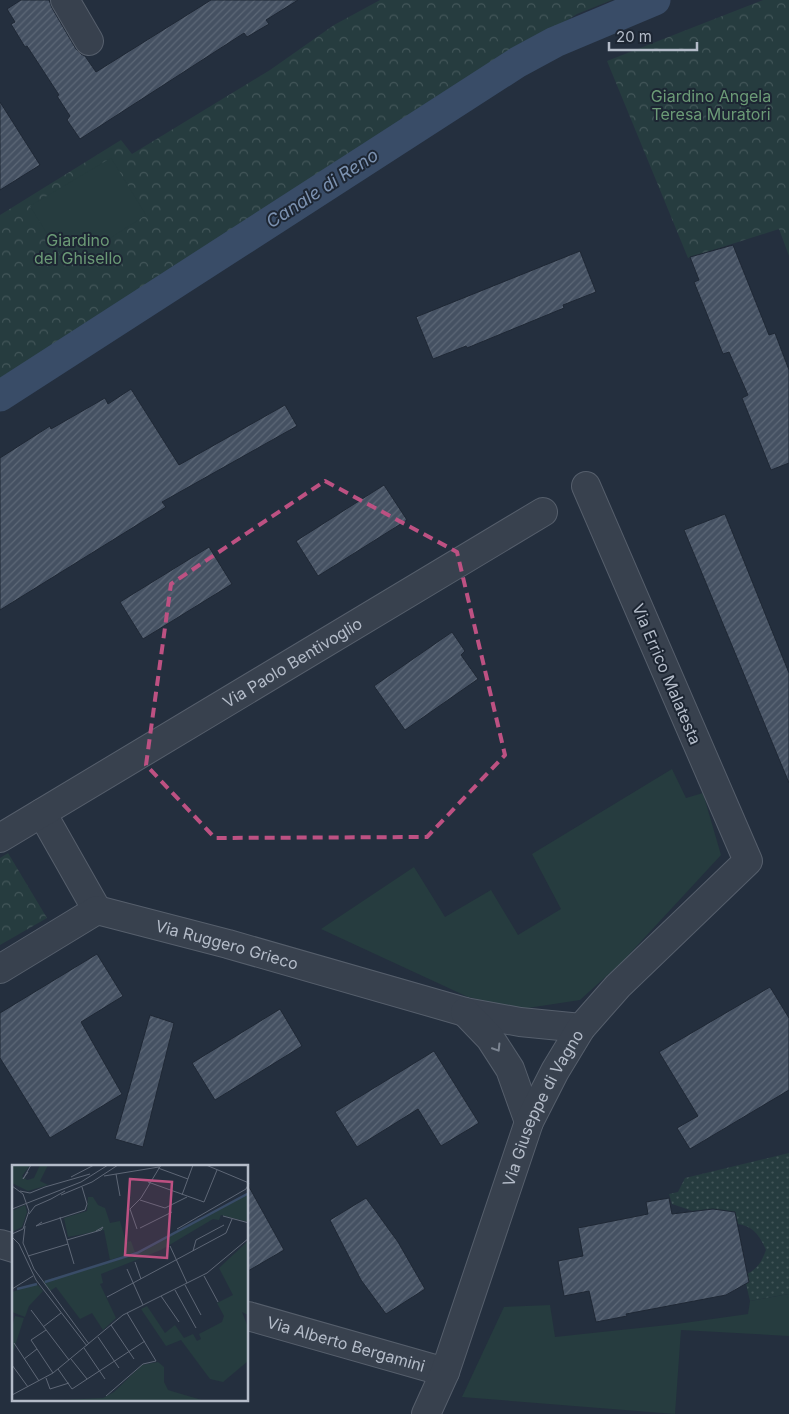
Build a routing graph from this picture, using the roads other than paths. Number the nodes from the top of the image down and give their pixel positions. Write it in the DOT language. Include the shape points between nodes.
graph roads {
  1 [pos="65,0"];
  2 [pos="90,42"];
  3 [pos="586,486"];
  4 [pos="542,512"];
  5 [pos="42,813"];
  6 [pos="0,838"];
  7 [pos="748,861"];
  8 [pos="96,910"];
  9 [pos="0,970"];
  10 [pos="465,1012"];
  11 [pos="581,1028"];
  12 [pos="530,1122"];
  13 [pos="249,1316"];
  14 [pos="444,1372"];
  15 [pos="426,1414"];
  1 -- 2 [label="street"];
  3 -- 7 [label="street, Via Errico Malatesta"];
  4 -- 5 [label="street, Via Paolo Bentivoglio"];
  5 -- 6 [label="street, Via Paolo Bentivoglio"];
  5 -- 8 [label="street"];
  7 -- 11 [label="street, Via Giuseppe di Vagno" via="618,986"];
  8 -- 9 [label="street"];
  8 -- 10 [label="street, Via Ruggero Grieco"];
  10 -- 11 [label="street, Via Ruggero Grieco"];
  10 -- 12 [label="street, one-way" via="490,1038 510,1069"];
  11 -- 12 [label="street, Via Giuseppe di Vagno"];
  12 -- 14 [label="street, Via Giuseppe di Vagno"];
  13 -- 14 [label="street, Via Alberto Bergamini"];
  14 -- 15 [label="street, Via Giuseppe di Vagno"];
}
